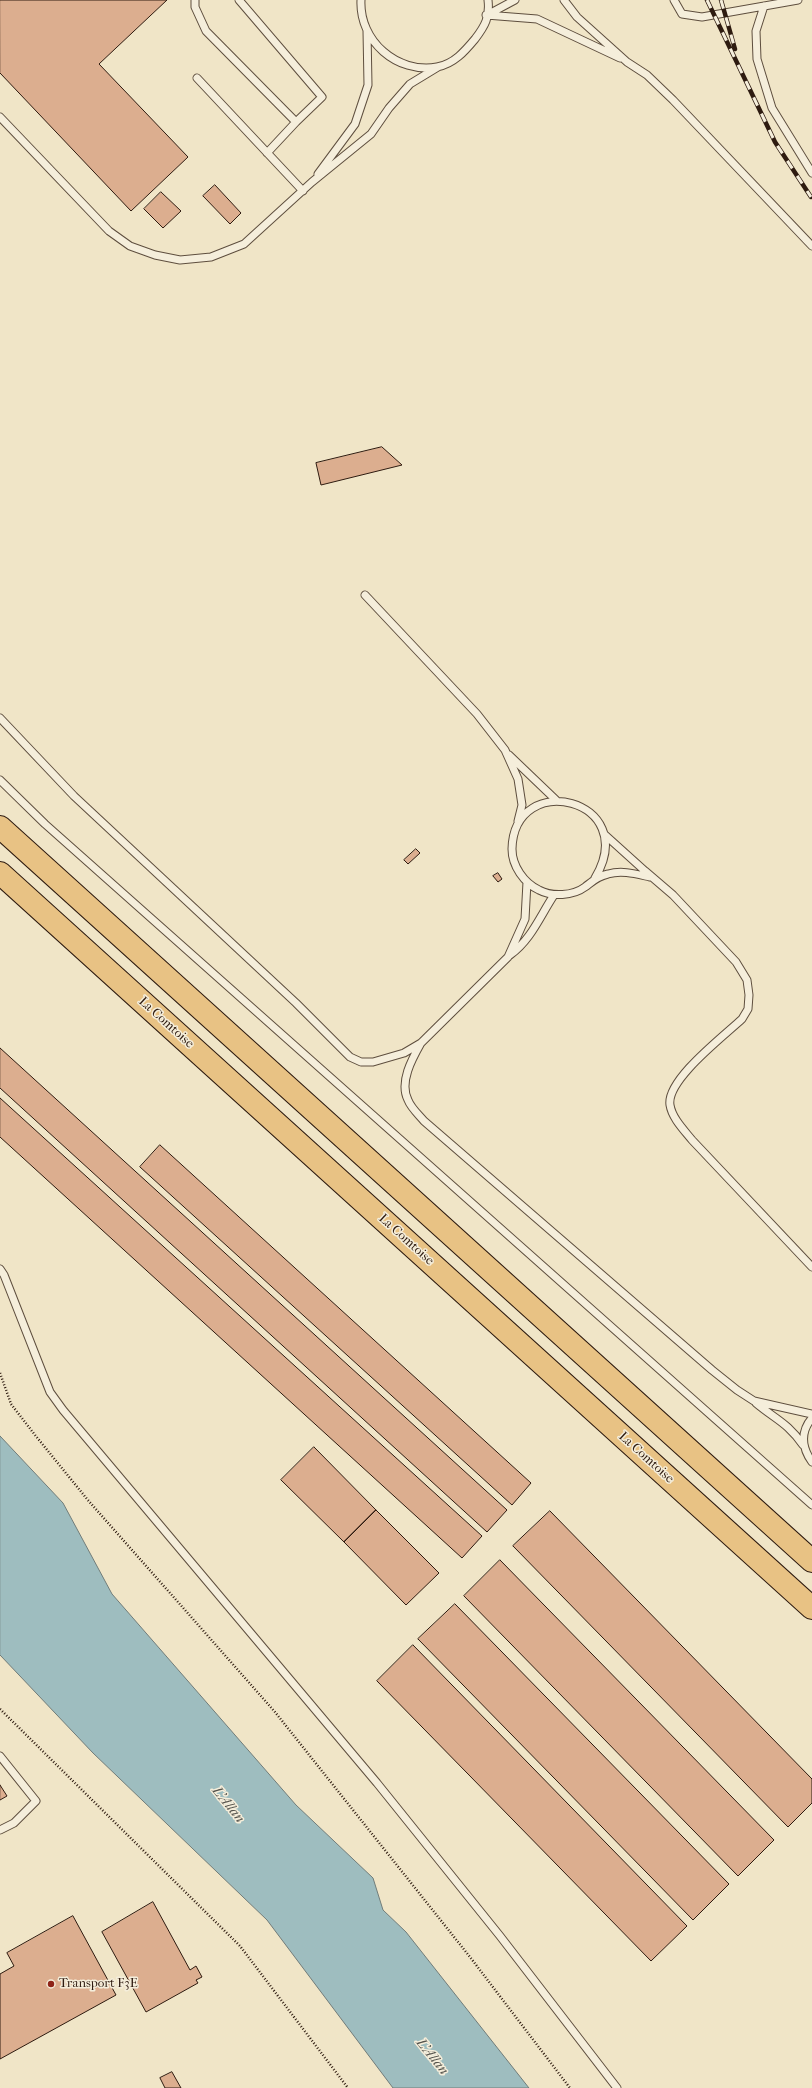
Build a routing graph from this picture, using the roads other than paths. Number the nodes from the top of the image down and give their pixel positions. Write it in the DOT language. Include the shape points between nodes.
graph roads {
  1 [pos="195,0"];
  2 [pos="239,0"];
  3 [pos="359,0"];
  4 [pos="488,0"];
  5 [pos="515,0"];
  6 [pos="564,0"];
  7 [pos="674,0"];
  8 [pos="758,0"];
  9 [pos="798,0"];
  10 [pos="764,6"];
  11 [pos="486,15"];
  12 [pos="366,30"];
  13 [pos="627,62"];
  14 [pos="438,67"];
  15 [pos="197,78"];
  16 [pos="0,117"];
  17 [pos="296,122"];
  18 [pos="268,154"];
  19 [pos="812,174"];
  20 [pos="312,182"];
  21 [pos="303,191"];
  22 [pos="812,246"];
  23 [pos="365,595"];
  24 [pos="0,718"];
  25 [pos="505,750"];
  26 [pos="0,780"];
  27 [pos="556,800"];
  28 [pos="518,824"];
  29 [pos="0,827"];
  30 [pos="604,834"];
  31 [pos="0,873"];
  32 [pos="595,878"];
  33 [pos="655,879"];
  34 [pos="527,882"];
  35 [pos="554,895"];
  36 [pos="508,957"];
  37 [pos="421,1042"];
  38 [pos="812,1267"];
  39 [pos="0,1269"];
  40 [pos="754,1400"];
  41 [pos="812,1414"];
  42 [pos="812,1418"];
  43 [pos="803,1444"];
  44 [pos="687,1448"];
  45 [pos="812,1462"];
  46 [pos="812,1505"];
  47 [pos="720,1525"];
  48 [pos="812,1552"];
  49 [pos="812,1561"];
  50 [pos="812,1608"];
  51 [pos="812,1622"];
  52 [pos="0,1756"];
  53 [pos="0,1830"];
  54 [pos="617,2088"];
  1 -- 17 [label="lane" via="195,7 206,31"];
  2 -- 17 [label="lane" via="322,97"];
  3 -- 12 [label="lane"];
  4 -- 11 [label="lane"];
  5 -- 11 [label="lane"];
  6 -- 13 [label="lane" via="577,17"];
  7 -- 10 [label="lane" via="682,14 702,17"];
  8 -- 10 [label="lane"];
  9 -- 10 [label="lane"];
  10 -- 19 [label="lane" via="756,30 757,59 772,108"];
  11 -- 13 [label="lane" via="537,19"];
  11 -- 14 [label="lane" via="486,25 463,53"];
  12 -- 14 [label="lane" via="378,48 396,61 416,67"];
  12 -- 20 [label="lane" via="368,85 355,124"];
  13 -- 22 [label="lane" via="647,75 673,100"];
  14 -- 20 [label="lane" via="410,84 388,108 371,134"];
  15 -- 18 [label="lane"];
  16 -- 21 [label="lane" via="109,231 130,246 155,255 180,260 211,257 244,244"];
  17 -- 18 [label="lane"];
  18 -- 21 [label="lane"];
  20 -- 21 [label="lane"];
  23 -- 25 [label="lane" via="477,714"];
  24 -- 37 [label="lane" via="74,796 296,1003 350,1057 361,1062 374,1062 404,1053"];
  25 -- 27 [label="lane"];
  25 -- 28 [label="lane" via="518,780 522,805"];
  26 -- 46 [label="lane" via="51,829"];
  27 -- 28 [label="lane" via="541,804 528,812"];
  27 -- 30 [label="lane" via="572,802 586,809 597,820"];
  28 -- 34 [label="lane" via="512,839 512,855 517,870"];
  29 -- 44 [label="highway"];
  30 -- 32 [label="lane" via="605,857"];
  30 -- 33 [label="lane"];
  31 -- 47 [label="highway, La Comtoise"];
  32 -- 33 [label="lane" via="609,873 627,872"];
  32 -- 35 [label="lane" via="584,888 570,894"];
  33 -- 38 [label="lane" via="673,894 736,962 747,980 749,995 748,1009 742,1019 677,1081 670,1105 692,1140"];
  34 -- 35 [label="lane" via="539,891"];
  34 -- 36 [label="lane" via="525,918"];
  35 -- 36 [label="lane" via="533,932 520,948"];
  36 -- 37 [label="lane"];
  37 -- 40 [label="lane" via="405,1079 408,1100 424,1121 712,1370"];
  39 -- 54 [label="lane" via="50,1392 63,1410 382,1789"];
  40 -- 41 [label="lane"];
  40 -- 43 [label="lane" via="782,1420"];
  42 -- 43 [label="lane" via="804,1433"];
  43 -- 45 [label="lane"];
  44 -- 48 [label="highway"];
  44 -- 49 [label="highway"];
  47 -- 50 [label="highway, La Comtoise"];
  47 -- 51 [label="highway"];
  52 -- 53 [label="lane" via="36,1801 14,1823"];
}
